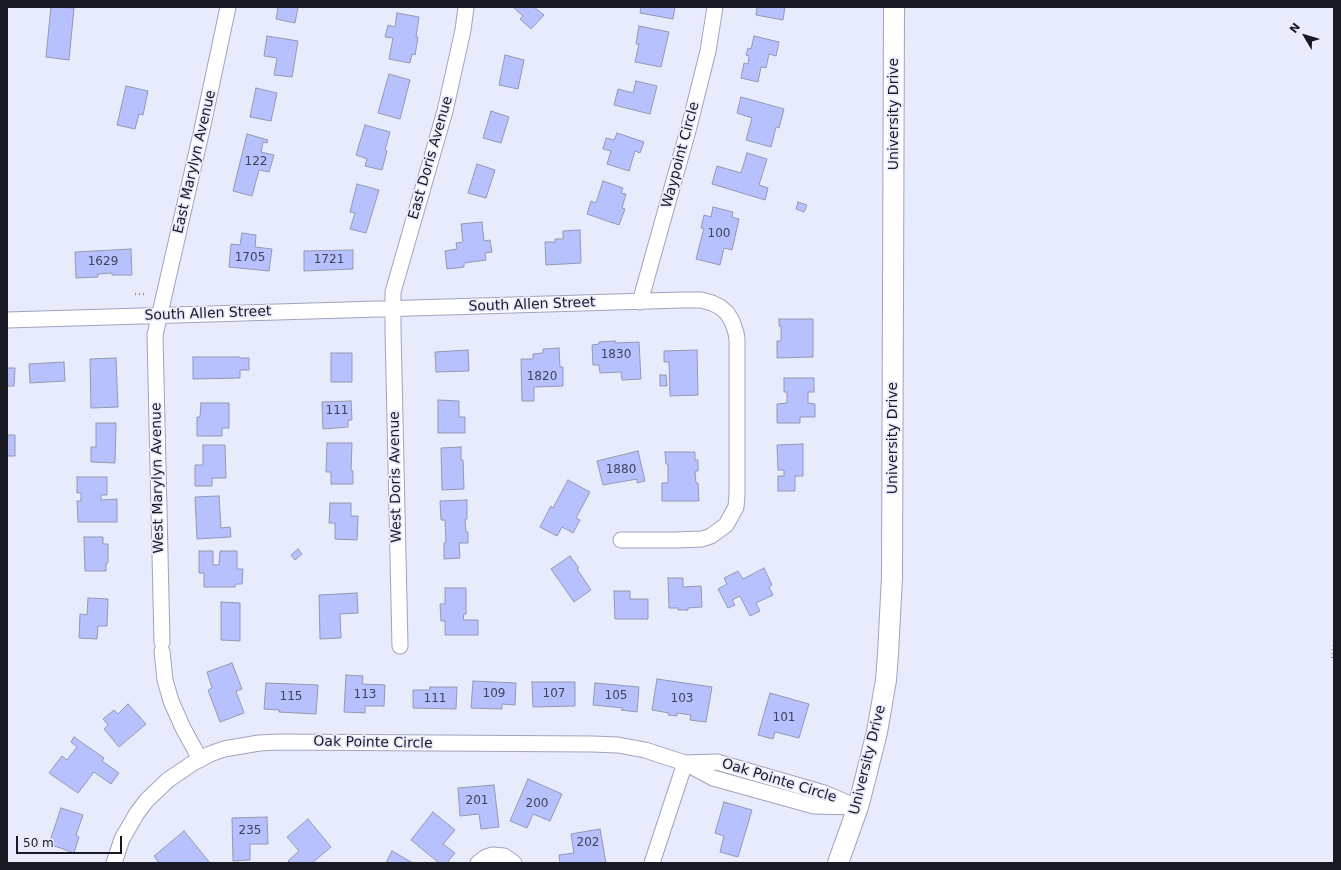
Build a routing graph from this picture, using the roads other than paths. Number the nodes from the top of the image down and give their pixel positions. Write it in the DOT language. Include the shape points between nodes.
graph roads {
  1 [pos="228,7"];
  2 [pos="466,7"];
  3 [pos="715,7"];
  4 [pos="894,7"];
  5 [pos="640,302"];
  6 [pos="392,309"];
  7 [pos="160,316"];
  8 [pos="7,320"];
  9 [pos="621,540"];
  10 [pos="400,646"];
  11 [pos="200,759"];
  12 [pos="686,763"];
  13 [pos="858,807"];
  14 [pos="114,863"];
  15 [pos="478,863"];
  16 [pos="514,863"];
  17 [pos="652,863"];
  18 [pos="838,863"];
  1 -- 7 [label="street, East Marylyn Avenue"];
  2 -- 6 [label="street, East Doris Avenue" via="445,110 393,292"];
  3 -- 5 [label="street, Waypoint Circle" via="708,51 689,127"];
  4 -- 13 [label="main road, University Drive" via="892,577 886,680 877,732"];
  5 -- 6 [label="street, South Allen Street"];
  5 -- 9 [label="street, South Allen Street" via="701,300 720,307 732,321 738,347 738,495 732,516 726,525 711,536 702,539"];
  6 -- 7 [label="street, South Allen Street"];
  6 -- 10 [label="street, West Doris Avenue"];
  7 -- 8 [label="street, South Allen Street"];
  7 -- 11 [label="street, West Marylyn Avenue" via="155,334 162,646 165,680 171,701"];
  11 -- 12 [label="street, Oak Pointe Circle" via="224,749 259,743 592,744 645,750"];
  11 -- 14 [label="street, Oak Pointe Circle" via="180,770 147,800 122,838"];
  12 -- 13 [label="street, Oak Pointe Circle" via="713,778 814,806"];
  12 -- 17 [label="street"];
  13 -- 18 [label="main road, University Drive"];
  15 -- 16 [label="street" via="492,855 504,856"];
}
